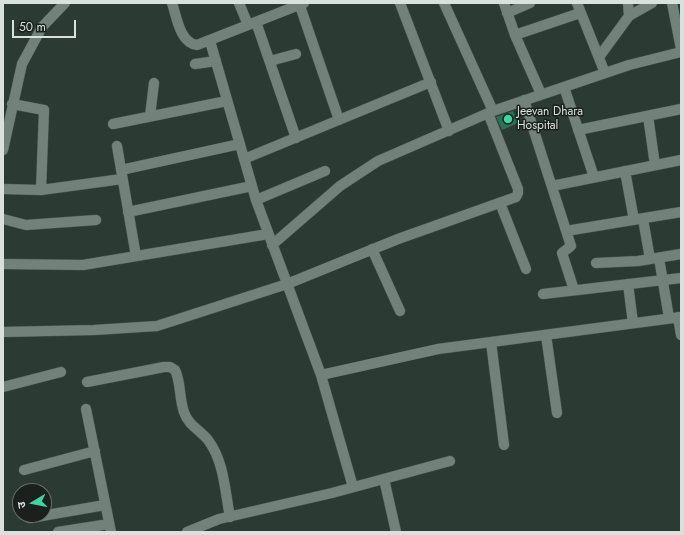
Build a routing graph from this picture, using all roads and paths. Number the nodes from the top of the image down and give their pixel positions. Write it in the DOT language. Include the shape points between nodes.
graph roads {
  1 [pos="65,3"];
  2 [pos="172,3"];
  3 [pos="239,3"];
  4 [pos="400,3"];
  5 [pos="444,3"];
  6 [pos="504,3"];
  7 [pos="530,3"];
  8 [pos="628,3"];
  9 [pos="652,3"];
  10 [pos="672,3"];
  11 [pos="301,4"];
  12 [pos="578,8"];
  13 [pos="507,13"];
  14 [pos="629,16"];
  15 [pos="252,24"];
  16 [pos="515,35"];
  17 [pos="210,41"];
  18 [pos="681,49"];
  19 [pos="681,52"];
  20 [pos="296,54"];
  21 [pos="598,57"];
  22 [pos="216,61"];
  23 [pos="270,62"];
  24 [pos="195,64"];
  25 [pos="605,73"];
  26 [pos="431,82"];
  27 [pos="154,83"];
  28 [pos="564,87"];
  29 [pos="541,94"];
  30 [pos="227,100"];
  31 [pos="524,100"];
  32 [pos="12,104"];
  33 [pos="681,110"];
  34 [pos="491,112"];
  35 [pos="150,116"];
  36 [pos="648,116"];
  37 [pos="339,120"];
  38 [pos="113,124"];
  39 [pos="5,126"];
  40 [pos="578,130"];
  41 [pos="449,131"];
  42 [pos="296,138"];
  43 [pos="240,144"];
  44 [pos="117,146"];
  45 [pos="3,150"];
  46 [pos="244,159"];
  47 [pos="681,160"];
  48 [pos="655,165"];
  49 [pos="325,171"];
  50 [pos="625,171"];
  51 [pos="122,174"];
  52 [pos="594,177"];
  53 [pos="252,186"];
  54 [pos="552,186"];
  55 [pos="3,189"];
  56 [pos="41,190"];
  57 [pos="256,200"];
  58 [pos="500,203"];
  59 [pos="128,212"];
  60 [pos="681,212"];
  61 [pos="3,219"];
  62 [pos="639,219"];
  63 [pos="96,220"];
  64 [pos="566,231"];
  65 [pos="268,234"];
  66 [pos="272,245"];
  67 [pos="372,249"];
  68 [pos="681,254"];
  69 [pos="136,256"];
  70 [pos="654,258"];
  71 [pos="596,263"];
  72 [pos="3,264"];
  73 [pos="526,269"];
  74 [pos="681,278"];
  75 [pos="662,280"];
  76 [pos="287,284"];
  77 [pos="628,284"];
  78 [pos="574,290"];
  79 [pos="543,294"];
  80 [pos="400,311"];
  81 [pos="676,317"];
  82 [pos="633,323"];
  83 [pos="3,332"];
  84 [pos="546,335"];
  85 [pos="681,335"];
  86 [pos="491,342"];
  87 [pos="61,372"];
  88 [pos="321,375"];
  89 [pos="87,382"];
  90 [pos="3,387"];
  91 [pos="86,409"];
  92 [pos="557,413"];
  93 [pos="504,445"];
  94 [pos="95,451"];
  95 [pos="450,461"];
  96 [pos="24,470"];
  97 [pos="384,479"];
  98 [pos="353,487"];
  99 [pos="105,505"];
  100 [pos="52,514"];
  101 [pos="230,516"];
  102 [pos="110,528"];
  103 [pos="58,532"];
  104 [pos="186,532"];
  105 [pos="396,532"];
  1 -- 32 [label="street" via="42,27 31,46 22,64"];
  2 -- 17 [label="street" via="185,40 197,45"];
  3 -- 15 [label="street"];
  4 -- 26 [label="street"];
  5 -- 34 [label="street"];
  6 -- 13 [label="street"];
  7 -- 13 [label="street"];
  8 -- 14 [label="street"];
  9 -- 14 [label="street"];
  10 -- 18 [label="street"];
  11 -- 15 [label="street"];
  11 -- 37 [label="street"];
  12 -- 16 [label="street"];
  12 -- 21 [label="street"];
  13 -- 16 [label="street"];
  14 -- 21 [label="street"];
  15 -- 17 [label="street"];
  15 -- 23 [label="street"];
  16 -- 29 [label="street"];
  17 -- 22 [label="street"];
  19 -- 25 [label="street"];
  20 -- 23 [label="street"];
  21 -- 25 [label="street"];
  22 -- 24 [label="street"];
  22 -- 30 [label="street"];
  23 -- 42 [label="street"];
  25 -- 28 [label="street"];
  26 -- 37 [label="street"];
  26 -- 41 [label="street"];
  27 -- 35 [label="street"];
  28 -- 29 [label="street"];
  28 -- 40 [label="street"];
  29 -- 31 [label="street"];
  30 -- 35 [label="street"];
  30 -- 43 [label="street"];
  31 -- 34 [label="street"];
  31 -- 54 [label="street"];
  32 -- 39 [label="street"];
  32 -- 56 [label="street" via="44,110"];
  33 -- 36 [label="street"];
  34 -- 41 [label="street"];
  34 -- 58 [label="street" via="518,188 516,197"];
  35 -- 38 [label="street"];
  36 -- 40 [label="street"];
  36 -- 48 [label="street"];
  37 -- 42 [label="street"];
  39 -- 45 [label="street"];
  40 -- 52 [label="street"];
  41 -- 66 [label="street" via="364,169 340,186"];
  42 -- 46 [label="street"];
  43 -- 46 [label="street"];
  43 -- 51 [label="street"];
  44 -- 51 [label="street"];
  46 -- 53 [label="street"];
  47 -- 48 [label="street"];
  48 -- 50 [label="street"];
  49 -- 57 [label="street"];
  50 -- 52 [label="street"];
  50 -- 62 [label="street"];
  51 -- 56 [label="street"];
  51 -- 59 [label="street"];
  52 -- 54 [label="street"];
  53 -- 57 [label="street"];
  53 -- 59 [label="street"];
  54 -- 64 [label="street"];
  55 -- 56 [label="street"];
  57 -- 65 [label="street"];
  58 -- 67 [label="street"];
  58 -- 73 [label="street"];
  59 -- 69 [label="street"];
  60 -- 62 [label="street"];
  61 -- 63 [label="street" via="26,225"];
  62 -- 64 [label="street"];
  62 -- 70 [label="street"];
  64 -- 78 [label="street" via="571,246 562,253"];
  65 -- 66 [label="street"];
  65 -- 69 [label="street"];
  66 -- 76 [label="street"];
  67 -- 76 [label="street"];
  67 -- 80 [label="street"];
  68 -- 70 [label="street"];
  69 -- 72 [label="street" via="83,265"];
  70 -- 71 [label="street"];
  70 -- 75 [label="street"];
  74 -- 75 [label="street"];
  75 -- 77 [label="street"];
  75 -- 81 [label="street"];
  76 -- 83 [label="street" via="157,326"];
  76 -- 88 [label="street"];
  77 -- 78 [label="street"];
  77 -- 82 [label="street"];
  78 -- 79 [label="street"];
  81 -- 82 [label="street"];
  81 -- 85 [label="street"];
  82 -- 84 [label="street"];
  84 -- 86 [label="street"];
  84 -- 92 [label="street"];
  86 -- 88 [label="street" via="438,349"];
  86 -- 93 [label="street"];
  87 -- 90 [label="street"];
  88 -- 98 [label="street"];
  89 -- 101 [label="street" via="164,367 175,370 184,412 188,420 208,440 217,458 223,475"];
  91 -- 94 [label="street"];
  94 -- 96 [label="street"];
  94 -- 99 [label="street"];
  95 -- 97 [label="street"];
  97 -- 98 [label="street"];
  97 -- 105 [label="street"];
  98 -- 101 [label="street"];
  99 -- 100 [label="street"];
  99 -- 102 [label="street"];
  101 -- 104 [label="street"];
  102 -- 103 [label="street"];
}
